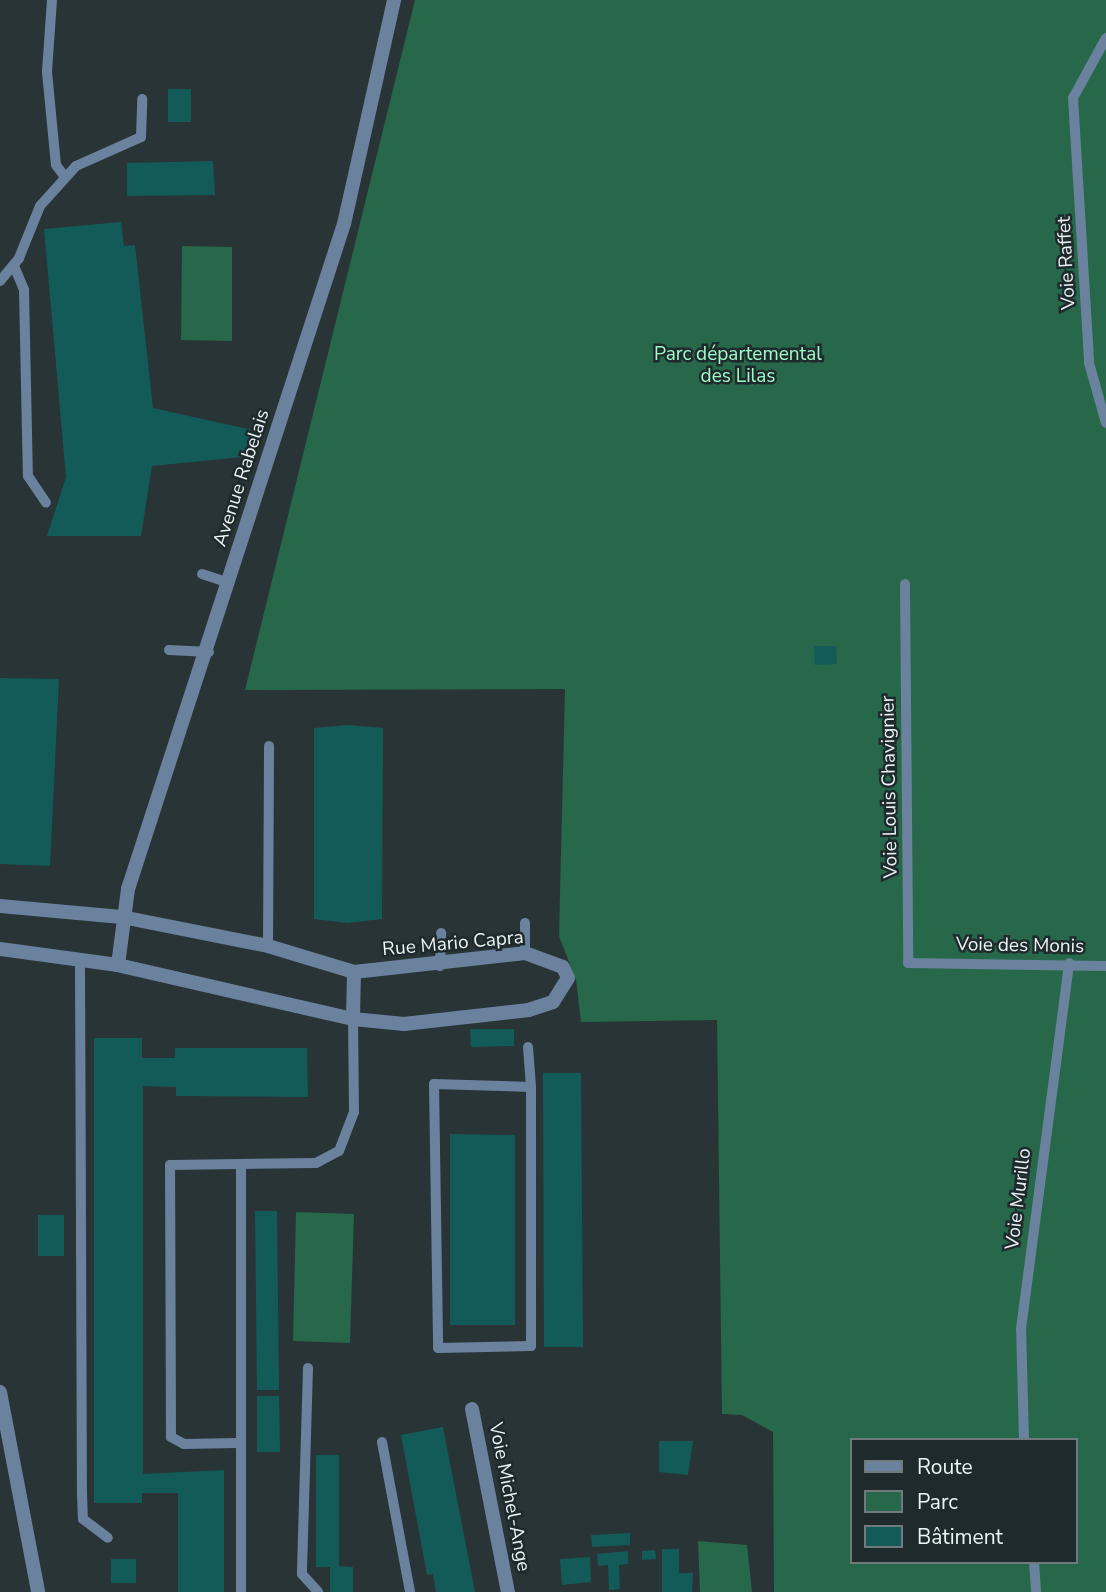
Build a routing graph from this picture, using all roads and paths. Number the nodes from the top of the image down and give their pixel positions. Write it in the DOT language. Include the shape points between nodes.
graph roads {
  1 [pos="52,0"];
  2 [pos="394,0"];
  3 [pos="1106,38"];
  4 [pos="142,99"];
  5 [pos="65,177"];
  6 [pos="14,266"];
  7 [pos="0,281"];
  8 [pos="1106,423"];
  9 [pos="46,503"];
  10 [pos="202,574"];
  11 [pos="229,583"];
  12 [pos="905,584"];
  13 [pos="169,650"];
  14 [pos="209,652"];
  15 [pos="269,746"];
  16 [pos="0,906"];
  17 [pos="122,917"];
  18 [pos="525,923"];
  19 [pos="441,933"];
  20 [pos="268,946"];
  21 [pos="0,949"];
  22 [pos="525,953"];
  23 [pos="79,960"];
  24 [pos="933,962"];
  25 [pos="1069,963"];
  26 [pos="118,965"];
  27 [pos="440,966"];
  28 [pos="1106,966"];
  29 [pos="354,972"];
  30 [pos="353,1019"];
  31 [pos="528,1047"];
  32 [pos="531,1087"];
  33 [pos="241,1164"];
  34 [pos="308,1368"];
  35 [pos="0,1392"];
  36 [pos="471,1409"];
  37 [pos="1024,1438"];
  38 [pos="382,1442"];
  39 [pos="237,1443"];
  40 [pos="108,1538"];
  41 [pos="1034,1564"];
  42 [pos="38,1592"];
  43 [pos="241,1592"];
  44 [pos="318,1592"];
  45 [pos="410,1592"];
  46 [pos="508,1592"];
  47 [pos="1036,1592"];
  1 -- 5 [label="lane" via="47,72 55,165"];
  2 -- 11 [label="street, Avenue Rabelais" via="344,224"];
  3 -- 8 [label="lane, Voie Raffet" via="1073,98 1089,363"];
  4 -- 5 [label="lane" via="141,137 76,166"];
  5 -- 6 [label="lane" via="40,206"];
  6 -- 7 [label="lane"];
  6 -- 9 [label="lane" via="24,290 28,476"];
  10 -- 11 [label="lane"];
  11 -- 14 [label="street, Avenue Rabelais"];
  12 -- 24 [label="lane, Voie Louis Chavignier" via="908,963"];
  13 -- 14 [label="lane"];
  14 -- 17 [label="street, Avenue Rabelais"];
  15 -- 20 [label="lane"];
  16 -- 17 [label="street, Rue Mario Capra"];
  17 -- 20 [label="street, Rue Mario Capra"];
  17 -- 26 [label="street, Avenue Rabelais"];
  18 -- 22 [label="lane"];
  19 -- 27 [label="lane"];
  20 -- 29 [label="street, Rue Mario Capra"];
  21 -- 23 [label="street, Rue Mario Capra"];
  22 -- 27 [label="street, Rue Mario Capra"];
  22 -- 30 [label="street, Rue Mario Capra" via="563,967 568,978 553,1002 404,1024"];
  23 -- 26 [label="street, Rue Mario Capra"];
  23 -- 40 [label="lane" via="83,1519"];
  24 -- 25 [label="lane, Voie des Monis"];
  25 -- 28 [label="lane, Voie des Monis"];
  25 -- 37 [label="lane, Voie Murillo" via="1021,1329"];
  26 -- 30 [label="street, Rue Mario Capra"];
  27 -- 29 [label="street, Rue Mario Capra"];
  29 -- 30 [label="street"];
  30 -- 33 [label="lane" via="354,1112 339,1151 316,1163"];
  31 -- 32 [label="lane"];
  32 -- 32 [label="lane" via="435,1084 438,1348 531,1346"];
  33 -- 39 [label="lane"];
  33 -- 39 [label="lane" via="170,1165 171,1437 184,1444"];
  34 -- 44 [label="lane" via="302,1574"];
  35 -- 42 [label="street"];
  36 -- 46 [label="street, Voie Michel-Ange"];
  38 -- 45 [label="lane"];
  39 -- 43 [label="lane"];
  41 -- 47 [label="lane"];
}
